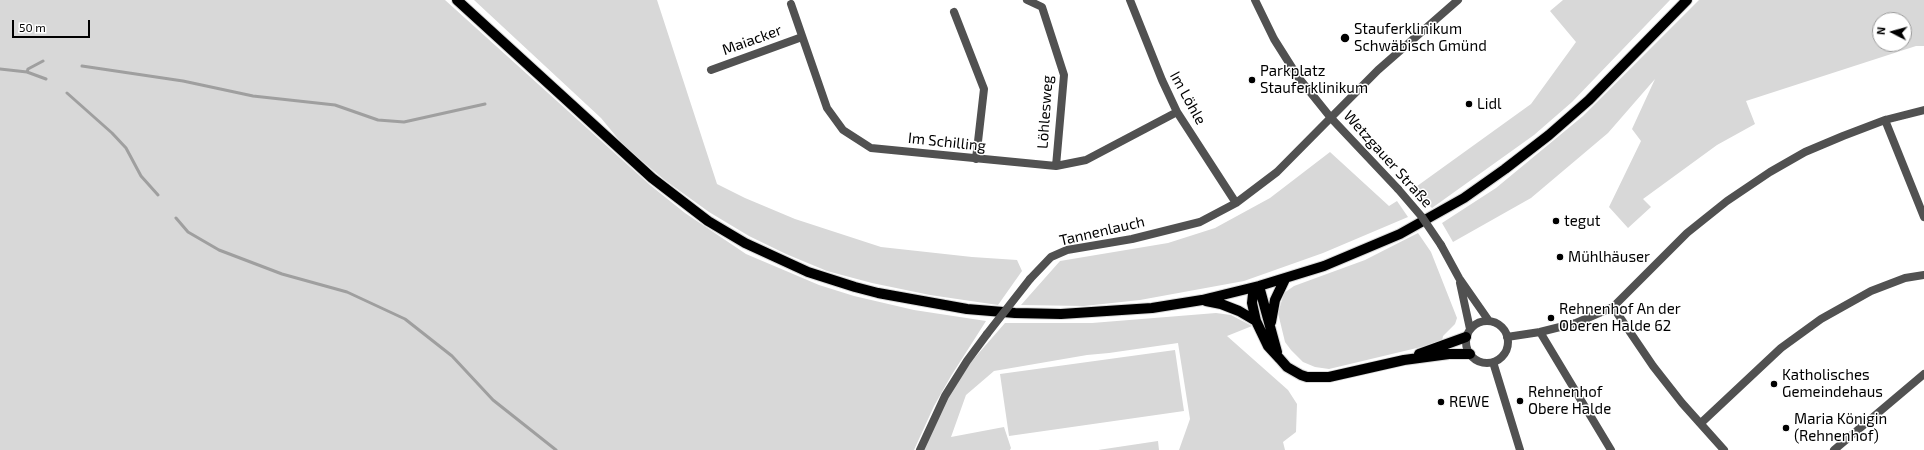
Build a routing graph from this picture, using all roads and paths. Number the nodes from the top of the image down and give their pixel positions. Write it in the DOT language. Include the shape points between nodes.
graph roads {
  1 [pos="457,0"];
  2 [pos="1027,0"];
  3 [pos="1130,0"];
  4 [pos="1255,0"];
  5 [pos="1458,0"];
  6 [pos="1687,0"];
  7 [pos="792,4"];
  8 [pos="954,12"];
  9 [pos="802,36"];
  10 [pos="711,70"];
  11 [pos="1924,110"];
  12 [pos="1177,112"];
  13 [pos="1331,118"];
  14 [pos="1885,120"];
  15 [pos="976,159"];
  16 [pos="1056,166"];
  17 [pos="1236,203"];
  18 [pos="1924,217"];
  19 [pos="1924,275"];
  20 [pos="1460,278"];
  21 [pos="1285,279"];
  22 [pos="1259,286"];
  23 [pos="1202,300"];
  24 [pos="1612,307"];
  25 [pos="1489,321"];
  26 [pos="1256,322"];
  27 [pos="1540,332"];
  28 [pos="1468,333"];
  29 [pos="1271,334"];
  30 [pos="1507,337"];
  31 [pos="1470,354"];
  32 [pos="1280,359"];
  33 [pos="1404,360"];
  34 [pos="1493,362"];
  35 [pos="1924,374"];
  36 [pos="1701,423"];
  37 [pos="920,450"];
  38 [pos="1520,450"];
  39 [pos="1611,450"];
  40 [pos="1724,450"];
  41 [pos="1834,450"];
  1 -- 23 [label="main road" via="652,178 708,221 767,254 831,280 926,303 1014,313 1114,312"];
  2 -- 16 [label="street, Löhlesweg" via="1042,7 1064,75"];
  3 -- 12 [label="street, Im Löhle"];
  4 -- 13 [label="street, Wetzgauer Straße" via="1276,43"];
  5 -- 13 [label="street, Tannenlauch" via="1378,70"];
  6 -- 21 [label="main road" via="1589,100 1549,136 1464,198 1400,234 1363,251"];
  7 -- 9 [label="street, Im Schilling"];
  8 -- 15 [label="street" via="984,89"];
  9 -- 10 [label="street, Maiacker"];
  9 -- 15 [label="street, Im Schilling" via="827,108 843,130 871,148"];
  11 -- 14 [label="street"];
  12 -- 16 [label="street, Im Schilling" via="1086,160"];
  12 -- 17 [label="street, Im Löhle"];
  13 -- 17 [label="street, Tannenlauch" via="1277,172"];
  13 -- 20 [label="street, Wetzgauer Straße, bridge" via="1422,217"];
  14 -- 18 [label="street"];
  14 -- 24 [label="street" via="1805,152 1727,200 1687,233"];
  15 -- 16 [label="street, Im Schilling"];
  17 -- 37 [label="street, Tannenlauch, bridge" via="1200,222 1132,239 1067,250 1051,257 1030,279 967,361 945,396"];
  19 -- 36 [label="street" via="1905,278 1872,291 1821,319 1781,348"];
  20 -- 25 [label="street, Wetzgauer Straße"];
  20 -- 28 [label="street, Wetzgauer Straße"];
  21 -- 22 [label="main road"];
  21 -- 29 [label="main road" via="1273,305"];
  22 -- 23 [label="main road"];
  22 -- 26 [label="main road" via="1253,294 1252,303"];
  22 -- 29 [label="main road"];
  23 -- 26 [label="main road" via="1227,306"];
  24 -- 27 [label="street" via="1576,323"];
  24 -- 36 [label="street" via="1653,366"];
  25 -- 28 [label="street" via="1475,324"];
  25 -- 30 [label="street, Wetzgauer Straße" via="1501,326"];
  26 -- 32 [label="main road" via="1268,346"];
  27 -- 30 [label="street"];
  27 -- 39 [label="street"];
  28 -- 31 [label="street, Wetzgauer Straße" via="1466,343"];
  28 -- 33 [label="main road"];
  29 -- 32 [label="main road"];
  30 -- 34 [label="street" via="1508,343 1503,355"];
  31 -- 33 [label="main road"];
  31 -- 34 [label="street" via="1479,361"];
  32 -- 33 [label="main road" via="1287,367 1301,375 1317,377"];
  34 -- 38 [label="street"];
  35 -- 41 [label="street"];
  36 -- 40 [label="street"];
}
